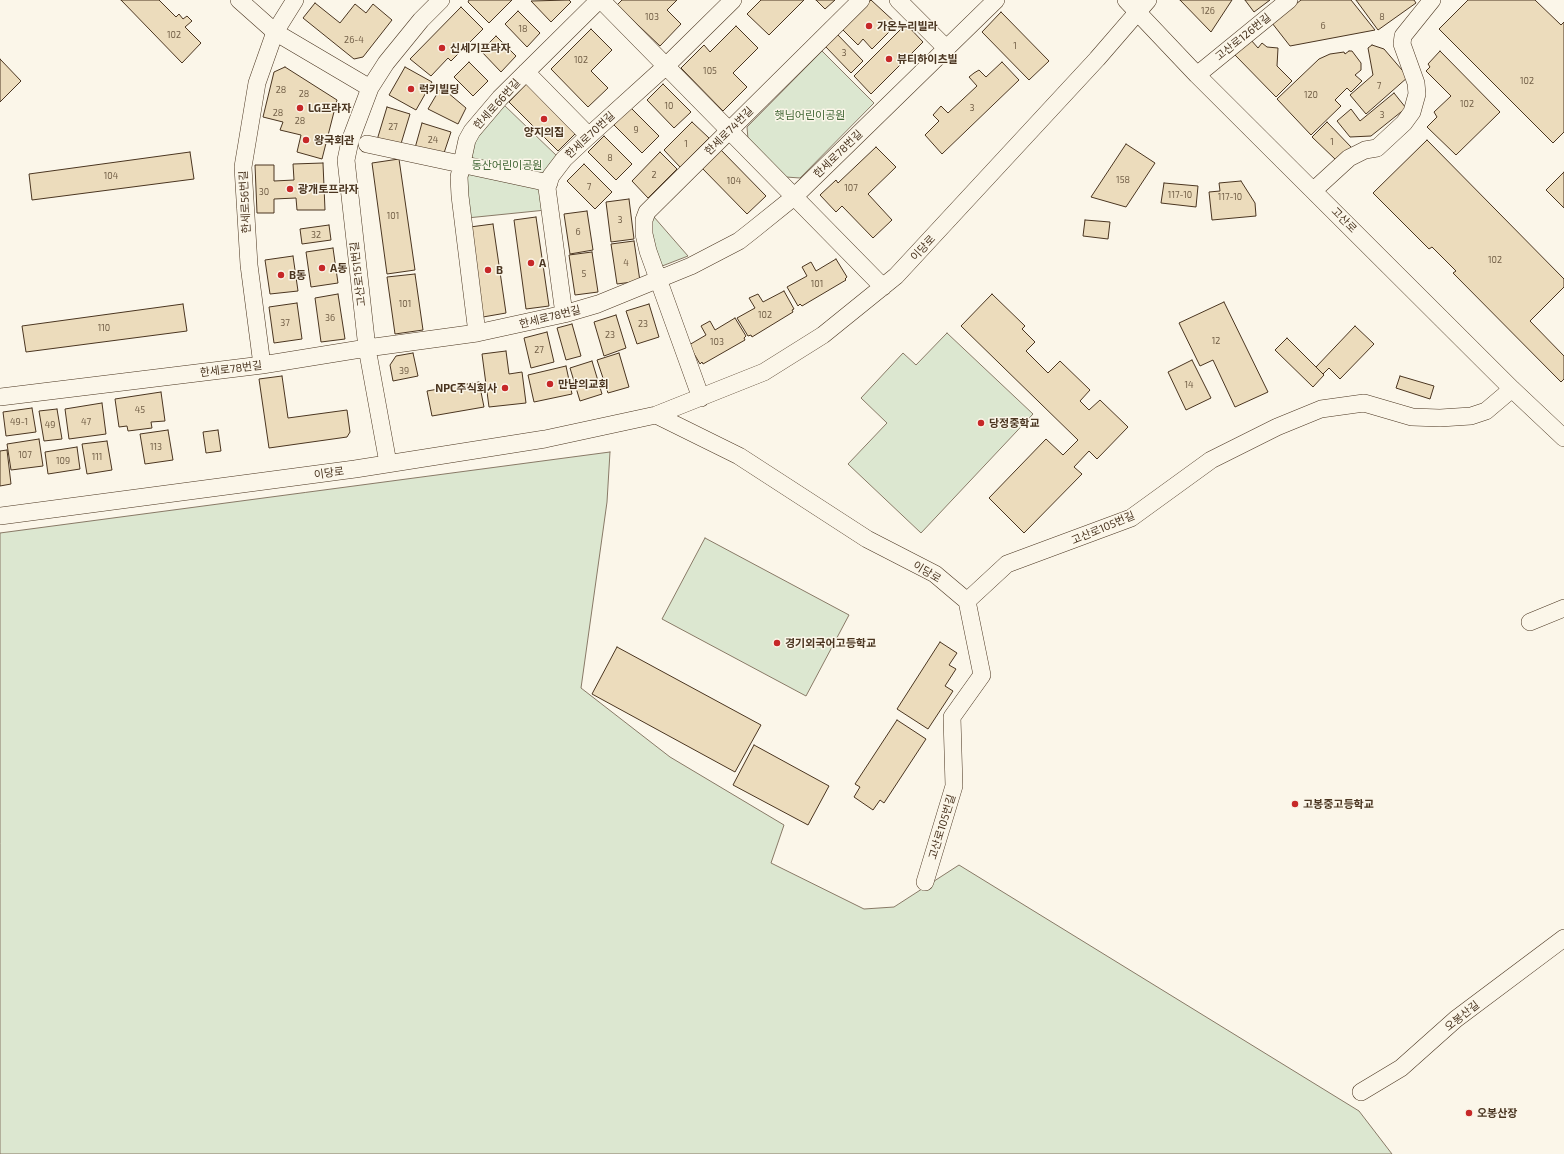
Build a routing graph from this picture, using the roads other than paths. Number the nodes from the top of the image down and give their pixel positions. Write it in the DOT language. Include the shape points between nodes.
graph roads {
  1 [pos="239,0"];
  2 [pos="295,0"];
  3 [pos="441,0"];
  4 [pos="600,0"];
  5 [pos="733,0"];
  6 [pos="861,0"];
  7 [pos="898,0"];
  8 [pos="996,0"];
  9 [pos="1126,0"];
  10 [pos="1289,0"];
  11 [pos="1432,0"];
  12 [pos="1143,6"];
  13 [pos="275,32"];
  14 [pos="947,48"];
  15 [pos="666,66"];
  16 [pos="526,72"];
  17 [pos="1197,75"];
  18 [pos="370,88"];
  19 [pos="729,130"];
  20 [pos="588,135"];
  21 [pos="367,144"];
  22 [pos="461,165"];
  23 [pos="549,183"];
  24 [pos="1314,190"];
  25 [pos="794,197"];
  26 [pos="658,280"];
  27 [pos="883,287"];
  28 [pos="564,314"];
  29 [pos="477,333"];
  30 [pos="367,348"];
  31 [pos="262,365"];
  32 [pos="1512,388"];
  33 [pos="0,397"];
  34 [pos="701,398"];
  35 [pos="656,415"];
  36 [pos="1564,438"];
  37 [pos="388,463"];
  38 [pos="0,516"];
  39 [pos="968,601"];
  40 [pos="1564,608"];
  41 [pos="1530,622"];
  42 [pos="925,882"];
  43 [pos="1564,938"];
  44 [pos="1361,1092"];
  1 -- 13 [label="street"];
  2 -- 13 [label="street, 한세로56번길"];
  3 -- 18 [label="street, 고산로151번길" via="386,63"];
  4 -- 15 [label="street"];
  4 -- 16 [label="street, 한세로66번길"];
  5 -- 15 [label="street, 한세로70번길"];
  6 -- 19 [label="street, 한세로74번길"];
  7 -- 14 [label="street"];
  8 -- 14 [label="street, 한세로78번길"];
  9 -- 12 [label="street, 고산로"];
  10 -- 17 [label="street, 고산로126번길"];
  11 -- 24 [label="street" via="1403,36 1402,44 1416,83 1417,94 1412,112 1377,148 1365,150 1349,158"];
  12 -- 17 [label="street, 고산로"];
  12 -- 27 [label="street, 이당로" via="923,248"];
  13 -- 18 [label="street"];
  13 -- 31 [label="street, 한세로56번길" via="257,83 243,167 249,265"];
  14 -- 25 [label="street, 한세로78번길"];
  15 -- 19 [label="street"];
  15 -- 20 [label="street, 한세로70번길"];
  16 -- 20 [label="street"];
  16 -- 22 [label="street, 한세로66번길" via="472,131"];
  17 -- 24 [label="street, 고산로"];
  18 -- 30 [label="street, 고산로151번길" via="350,141 346,160"];
  19 -- 25 [label="street"];
  19 -- 26 [label="street, 한세로74번길" via="647,212 644,234"];
  20 -- 23 [label="street, 한세로70번길" via="564,159 551,176"];
  21 -- 22 [label="street"];
  22 -- 23 [label="street"];
  22 -- 29 [label="street, 한세로66번길" via="460,196"];
  23 -- 28 [label="street, 한세로70번길" via="547,188"];
  24 -- 32 [label="street, 고산로"];
  25 -- 26 [label="street, 한세로78번길" via="739,241"];
  25 -- 27 [label="street"];
  26 -- 28 [label="street, 한세로78번길" via="598,304"];
  26 -- 34 [label="street, 한세로74번길"];
  27 -- 34 [label="street, 이당로" via="823,335 764,372"];
  28 -- 29 [label="street, 한세로78번길"];
  29 -- 30 [label="street, 한세로78번길"];
  30 -- 31 [label="street, 한세로78번길"];
  30 -- 37 [label="street, 고산로151번길"];
  31 -- 33 [label="street, 한세로78번길"];
  32 -- 36 [label="street, 고산로"];
  32 -- 39 [label="street, 고산로105번길" via="1486,411 1464,417 1412,417 1364,403 1321,409 1277,426 1211,460 1131,518 1007,564"];
  34 -- 35 [label="street, 이당로"];
  35 -- 37 [label="street, 이당로" via="545,439"];
  35 -- 39 [label="street, 이당로" via="739,456 867,539 935,574"];
  37 -- 38 [label="street, 이당로"];
  39 -- 42 [label="street, 고산로105번길" via="982,674 952,717 954,786"];
  40 -- 41 [label="street"];
  43 -- 44 [label="street, 오봉산길" via="1456,1020 1401,1068"];
}
